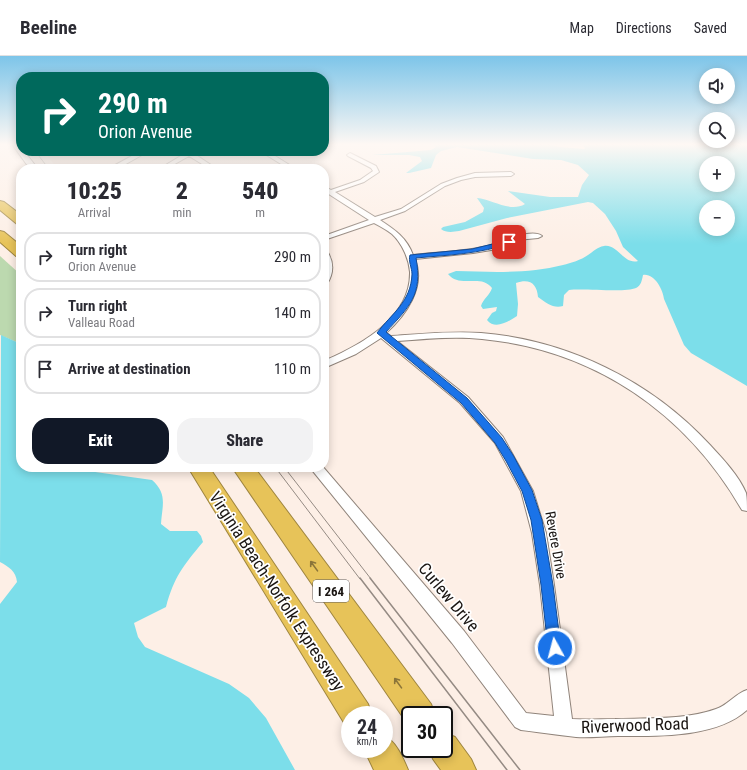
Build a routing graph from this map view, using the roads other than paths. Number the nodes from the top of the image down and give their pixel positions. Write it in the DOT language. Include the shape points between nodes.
graph roads {
  1 [pos="368,177"];
  2 [pos="466,177"];
  3 [pos="329,189"];
  4 [pos="329,191"];
  5 [pos="0,204"];
  6 [pos="0,214"];
  7 [pos="16,217"];
  8 [pos="376,220"];
  9 [pos="16,226"];
  10 [pos="0,235"];
  11 [pos="329,236"];
  12 [pos="538,236"];
  13 [pos="0,246"];
  14 [pos="16,249"];
  15 [pos="412,257"];
  16 [pos="16,260"];
  17 [pos="385,336"];
  18 [pos="329,363"];
  19 [pos="201,472"];
  20 [pos="246,472"];
  21 [pos="320,472"];
  22 [pos="747,506"];
  23 [pos="747,698"];
  24 [pos="351,706"];
  25 [pos="414,706"];
  26 [pos="564,726"];
  27 [pos="385,758"];
  28 [pos="451,758"];
  29 [pos="392,770"];
  30 [pos="460,770"];
  1 -- 3 [label="street"];
  2 -- 8 [label="street" via="444,185 411,207"];
  4 -- 8 [label="street"];
  5 -- 7 [label="highway"];
  6 -- 9 [label="highway"];
  8 -- 11 [label="street"];
  8 -- 15 [label="street" via="404,243"];
  10 -- 14 [label="highway"];
  12 -- 15 [label="street" via="516,238 479,250"];
  13 -- 16 [label="highway"];
  15 -- 17 [label="street" via="415,273 412,292 404,309"];
  17 -- 18 [label="street"];
  17 -- 22 [label="street" via="484,336 554,349 586,361 639,390 690,431 717,460"];
  17 -- 26 [label="street, Revere Drive" via="453,391 480,417 498,440 527,490 539,532"];
  19 -- 24 [label="highway, Virginia Beach-Norfolk Expressway"];
  25 -- 20 [label="highway, I 264, one-way"];
  21 -- 26 [label="street, Curlew Drive" via="458,637 521,721"];
  23 -- 26 [label="street, Riverwood Road" via="735,709 701,722 658,727"];
  27 -- 29 [label="highway"];
  28 -- 30 [label="highway"];
}
